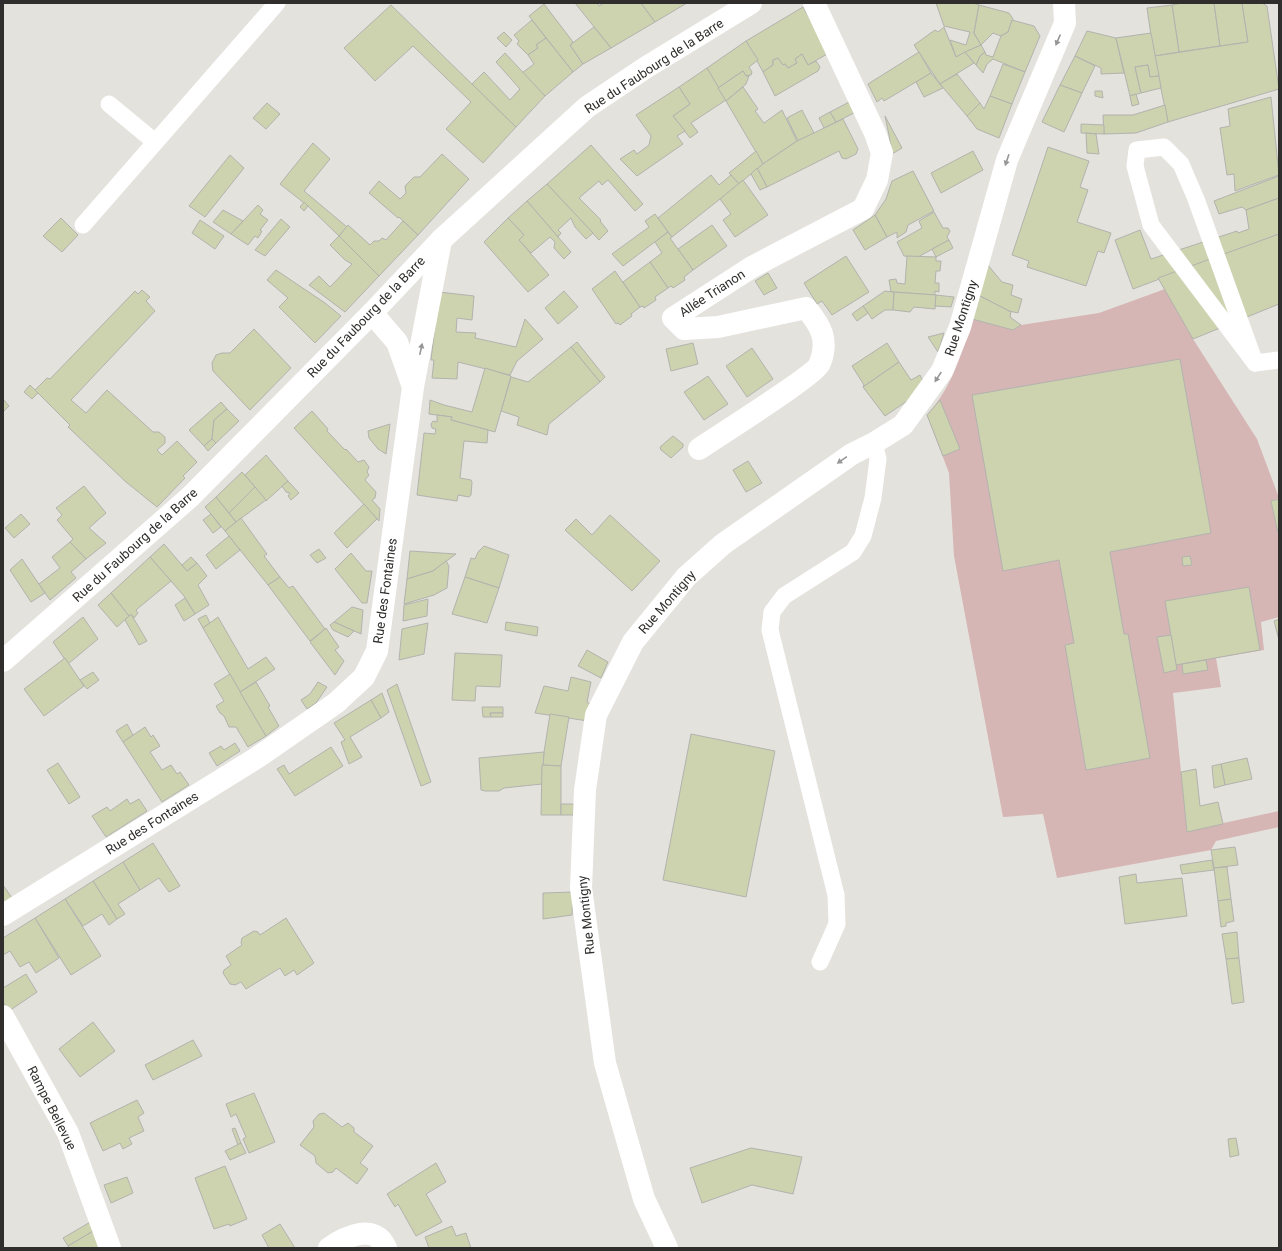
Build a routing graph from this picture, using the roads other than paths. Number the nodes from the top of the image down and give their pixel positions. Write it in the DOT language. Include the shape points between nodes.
graph roads {
  1 [pos="277,3"];
  2 [pos="751,3"];
  3 [pos="814,3"];
  4 [pos="1064,3"];
  5 [pos="109,104"];
  6 [pos="155,142"];
  7 [pos="83,224"];
  8 [pos="441,240"];
  9 [pos="372,313"];
  10 [pos="1279,360"];
  11 [pos="1255,363"];
  12 [pos="413,387"];
  13 [pos="874,444"];
  14 [pos="699,449"];
  15 [pos="3,661"];
  16 [pos="3,915"];
  17 [pos="820,962"];
  18 [pos="3,1016"];
  19 [pos="110,1248"];
  20 [pos="329,1248"];
  21 [pos="386,1248"];
  22 [pos="667,1248"];
  1 -- 6 [label="lane"];
  2 -- 8 [label="street, Rue du Faubourg de la Barre" via="587,107"];
  3 -- 14 [label="street, Allée Trianon" via="875,133 882,153 877,180 863,209 752,267 672,318 684,329 718,327 806,308 820,324 825,342 820,365"];
  4 -- 13 [label="street, Rue Montigny, one-way" via="1065,23 1007,160 952,349 942,371 903,425"];
  5 -- 6 [label="lane"];
  6 -- 7 [label="lane"];
  8 -- 9 [label="street, Rue du Faubourg de la Barre"];
  12 -- 8 [label="street, Rue des Fontaines, one-way"];
  9 -- 12 [label="street" via="397,342"];
  9 -- 15 [label="street, Rue du Faubourg de la Barre" via="190,497"];
  10 -- 11 [label="lane"];
  11 -- 11 [label="lane" via="1196,198 1181,164 1164,147 1137,150 1135,166 1151,225"];
  12 -- 16 [label="street, Rue des Fontaines" via="377,651 364,677 336,703 258,757"];
  13 -- 17 [label="lane" via="878,459 873,498 863,536 853,552 784,596 772,612 770,630 836,895 837,924"];
  13 -- 22 [label="street, Rue Montigny, one-way" via="852,454 723,544 686,577 633,642 596,715 585,790 581,888 604,1063 644,1199"];
  18 -- 19 [label="street, Rampe Bellevue" via="68,1133"];
  20 -- 21 [label="street" via="345,1238 360,1233 374,1236"];
}
